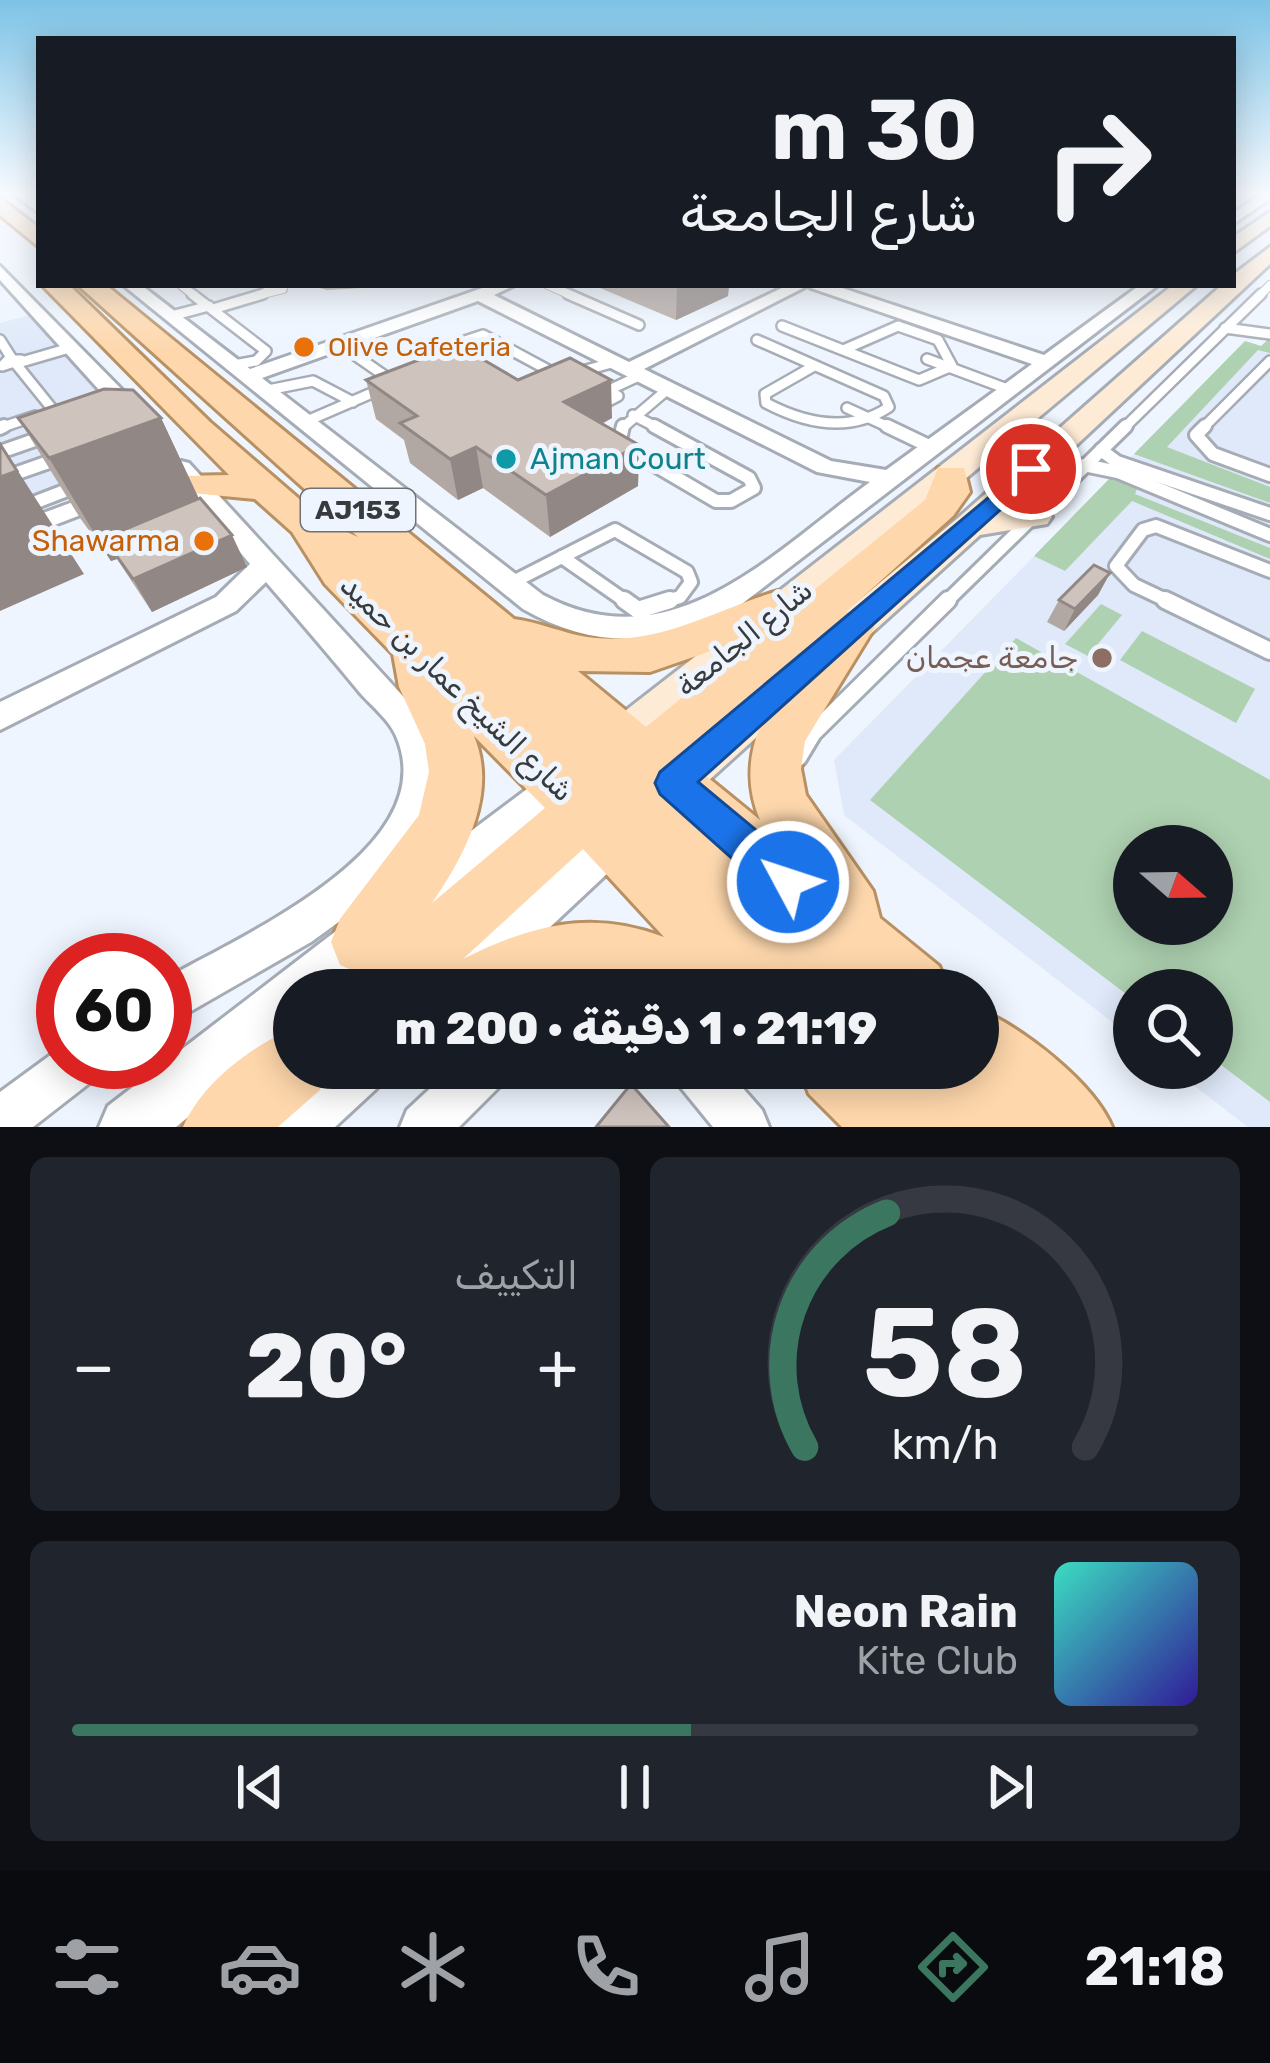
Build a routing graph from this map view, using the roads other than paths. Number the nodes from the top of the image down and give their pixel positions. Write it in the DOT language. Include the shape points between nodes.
graph roads {
  1 [pos="5,247"];
  2 [pos="1270,253"];
  3 [pos="186,288"];
  4 [pos="499,288"];
  5 [pos="555,288"];
  6 [pos="795,288"];
  7 [pos="826,288"];
  8 [pos="1172,288"];
  9 [pos="1254,291"];
  10 [pos="23,292"];
  11 [pos="263,293"];
  12 [pos="480,295"];
  13 [pos="1141,295"];
  14 [pos="108,299"];
  15 [pos="213,310"];
  16 [pos="639,325"];
  17 [pos="782,326"];
  18 [pos="1211,328"];
  19 [pos="1270,331"];
  20 [pos="168,337"];
  21 [pos="0,340"];
  22 [pos="757,340"];
  23 [pos="72,344"];
  24 [pos="339,344"];
  25 [pos="843,350"];
  26 [pos="927,358"];
  27 [pos="15,361"];
  28 [pos="1270,361"];
  29 [pos="1046,362"];
  30 [pos="1089,364"];
  31 [pos="814,366"];
  32 [pos="487,368"];
  33 [pos="627,368"];
  34 [pos="951,368"];
  35 [pos="561,377"];
  36 [pos="247,381"];
  37 [pos="539,382"];
  38 [pos="668,389"];
  39 [pos="609,390"];
  40 [pos="1010,390"];
  41 [pos="573,393"];
  42 [pos="353,402"];
  43 [pos="126,405"];
  44 [pos="597,407"];
  45 [pos="847,408"];
  46 [pos="54,410"];
  47 [pos="633,415"];
  48 [pos="871,419"];
  49 [pos="307,421"];
  50 [pos="0,428"];
  51 [pos="1101,433"];
  52 [pos="84,449"];
  53 [pos="0,452"];
  54 [pos="942,462"];
  55 [pos="1084,465"];
  56 [pos="825,467"];
  57 [pos="1270,475"];
  58 [pos="92,476"];
  59 [pos="166,476"];
  60 [pos="1141,476"];
  61 [pos="889,478"];
  62 [pos="0,479"];
  63 [pos="264,488"];
  64 [pos="399,494"];
  65 [pos="855,504"];
  66 [pos="1270,514"];
  67 [pos="0,515"];
  68 [pos="1035,517"];
  69 [pos="307,524"];
  70 [pos="970,526"];
  71 [pos="383,531"];
  72 [pos="1270,535"];
  73 [pos="0,538"];
  74 [pos="561,556"];
  75 [pos="265,562"];
  76 [pos="1270,571"];
  77 [pos="290,593"];
  78 [pos="226,604"];
  79 [pos="502,604"];
  80 [pos="778,607"];
  81 [pos="853,627"];
  82 [pos="417,649"];
  83 [pos="1270,651"];
  84 [pos="0,717"];
  85 [pos="616,787"];
  86 [pos="791,828"];
  87 [pos="371,966"];
  88 [pos="462,969"];
  89 [pos="513,969"];
  90 [pos="659,969"];
  91 [pos="743,969"];
  92 [pos="863,969"];
  93 [pos="874,969"];
  94 [pos="192,988"];
  95 [pos="273,1014"];
  96 [pos="999,1062"];
  97 [pos="273,1082"];
  98 [pos="44,1089"];
  99 [pos="333,1089"];
  100 [pos="464,1089"];
  101 [pos="712,1089"];
  102 [pos="856,1089"];
  103 [pos="948,1089"];
  104 [pos="0,1122"];
  105 [pos="129,1127"];
  106 [pos="221,1127"];
  107 [pos="291,1127"];
  108 [pos="424,1127"];
  109 [pos="745,1127"];
  110 [pos="895,1127"];
  111 [pos="989,1127"];
  112 [pos="1074,1127"];
  1 -- 10 [label="main road, شارع الشيخ عمار بن حميد / AJ153"];
  2 -- 9 [label="main road, شارع الجامعة"];
  3 -- 15 [label="lane"];
  4 -- 12 [label="street"];
  5 -- 16 [label="lane"];
  6 -- 33 [label="street"];
  7 -- 29 [label="street"];
  8 -- 13 [label="main road, شارع الجامعة"];
  9 -- 18 [label="main road, شارع الجامعة"];
  9 -- 19 [label="lane"];
  10 -- 14 [label="main road, شارع الشيخ عمار بن حميد / AJ153"];
  10 -- 23 [label="street"];
  11 -- 15 [label="lane"];
  12 -- 24 [label="street"];
  12 -- 33 [label="street"];
  13 -- 29 [label="street"];
  13 -- 30 [label="main road, شارع الجامعة"];
  14 -- 20 [label="main road, شارع الشيخ عمار بن حميد / AJ153"];
  15 -- 20 [label="lane"];
  15 -- 36 [label="lane" via="266,351"];
  17 -- 25 [label="lane"];
  18 -- 19 [label="lane"];
  18 -- 51 [label="main road, شارع الجامعة"];
  20 -- 36 [label="main road, شارع الشيخ عمار بن حميد / AJ153"];
  20 -- 36 [label="main road"];
  20 -- 43 [label="main road"];
  20 -- 63 [label="main road, شارع الشيخ عمار بن حميد / AJ153"];
  21 -- 27 [label="lane"];
  22 -- 31 [label="lane"];
  23 -- 27 [label="lane"];
  23 -- 43 [label="street"];
  24 -- 36 [label="street"];
  24 -- 42 [label="lane" via="395,379"];
  25 -- 34 [label="lane" via="925,380"];
  25 -- 34 [label="lane" via="898,326 938,340"];
  26 -- 34 [label="lane"];
  27 -- 46 [label="lane"];
  28 -- 57 [label="lane" via="1196,435 1213,454"];
  29 -- 30 [label="main road"];
  29 -- 40 [label="street"];
  30 -- 54 [label="main road, شارع الجامعة"];
  31 -- 48 [label="lane" via="884,396 890,406"];
  31 -- 48 [label="lane" via="765,394 766,403 812,422"];
  32 -- 35 [label="lane" via="453,345 487,336"];
  33 -- 35 [label="lane"];
  33 -- 38 [label="street"];
  33 -- 39 [label="lane"];
  34 -- 40 [label="lane"];
  35 -- 37 [label="lane"];
  36 -- 42 [label="lane" via="320,379"];
  36 -- 49 [label="street"];
  36 -- 71 [label="main road, شارع الشيخ عمار بن حميد / AJ153"];
  38 -- 47 [label="lane"];
  38 -- 56 [label="street"];
  39 -- 41 [label="lane" via="593,384"];
  39 -- 44 [label="lane" via="618,395"];
  40 -- 54 [label="street"];
  42 -- 49 [label="lane"];
  43 -- 59 [label="street"];
  45 -- 48 [label="lane"];
  46 -- 50 [label="lane"];
  46 -- 53 [label="lane" via="68,429"];
  47 -- 47 [label="lane" via="749,478 754,488 716,501 626,448 617,433"];
  48 -- 54 [label="lane"];
  49 -- 64 [label="street"];
  51 -- 55 [label="lane"];
  51 -- 60 [label="lane"];
  51 -- 70 [label="main road, شارع الجامعة"];
  52 -- 62 [label="lane"];
  54 -- 61 [label="street"];
  54 -- 80 [label="main road, شارع الجامعة"];
  54 -- 85 [label="main road" via="951,492 939,508"];
  55 -- 60 [label="lane"];
  55 -- 68 [label="lane"];
  56 -- 61 [label="street"];
  56 -- 65 [label="street"];
  58 -- 67 [label="lane"];
  59 -- 63 [label="main road"];
  59 -- 73 [label="street"];
  59 -- 75 [label="street"];
  60 -- 66 [label="lane"];
  60 -- 72 [label="lane"];
  61 -- 65 [label="street"];
  63 -- 69 [label="main road, شارع الشيخ عمار بن حميد / AJ153"];
  64 -- 71 [label="main road"];
  64 -- 79 [label="street"];
  65 -- 79 [label="street" via="734,596 677,626 632,632"];
  68 -- 70 [label="main road"];
  68 -- 86 [label="lane" via="802,746"];
  69 -- 82 [label="main road, شارع الشيخ عمار بن حميد / AJ153" via="340,574"];
  69 -- 85 [label="main road" via="378,569"];
  70 -- 81 [label="main road, شارع الجامعة"];
  71 -- 79 [label="main road, شارع الشيخ عمار بن حميد / AJ153"];
  74 -- 74 [label="lane" via="606,531 624,531 691,582 680,597 638,610"];
  74 -- 79 [label="lane"];
  75 -- 77 [label="street"];
  75 -- 78 [label="street"];
  76 -- 83 [label="lane" via="1156,526 1143,530 1116,566 1134,585"];
  77 -- 78 [label="street"];
  77 -- 94 [label="street" via="411,728 425,771 422,796 393,850 369,874"];
  78 -- 84 [label="street"];
  79 -- 80 [label="main road" via="574,654 631,660 683,650"];
  79 -- 85 [label="main road, شارع الشيخ عمار بن حميد / AJ153"];
  80 -- 85 [label="main road, شارع الجامعة"];
  81 -- 85 [label="main road, شارع الجامعة"];
  81 -- 86 [label="main road" via="783,721 774,748 773,778"];
  82 -- 85 [label="main road, شارع الشيخ عمار بن حميد / AJ153"];
  82 -- 87 [label="main road" via="424,695 451,744 454,794"];
  85 -- 87 [label="main road"];
  85 -- 88 [label="street, شارع الجامعة"];
  85 -- 91 [label="main road, شارع الشيخ عمار بن حميد / AJ153"];
  85 -- 92 [label="main road"];
  86 -- 93 [label="main road"];
  89 -- 90 [label="main road" via="596,950"];
  95 -- 105 [label="street"];
  96 -- 112 [label="main road"];
  97 -- 106 [label="main road"];
  98 -- 104 [label="street"];
  99 -- 107 [label="street"];
  100 -- 108 [label="street"];
  101 -- 109 [label="street"];
  102 -- 110 [label="main road"];
  103 -- 111 [label="main road"];
}
